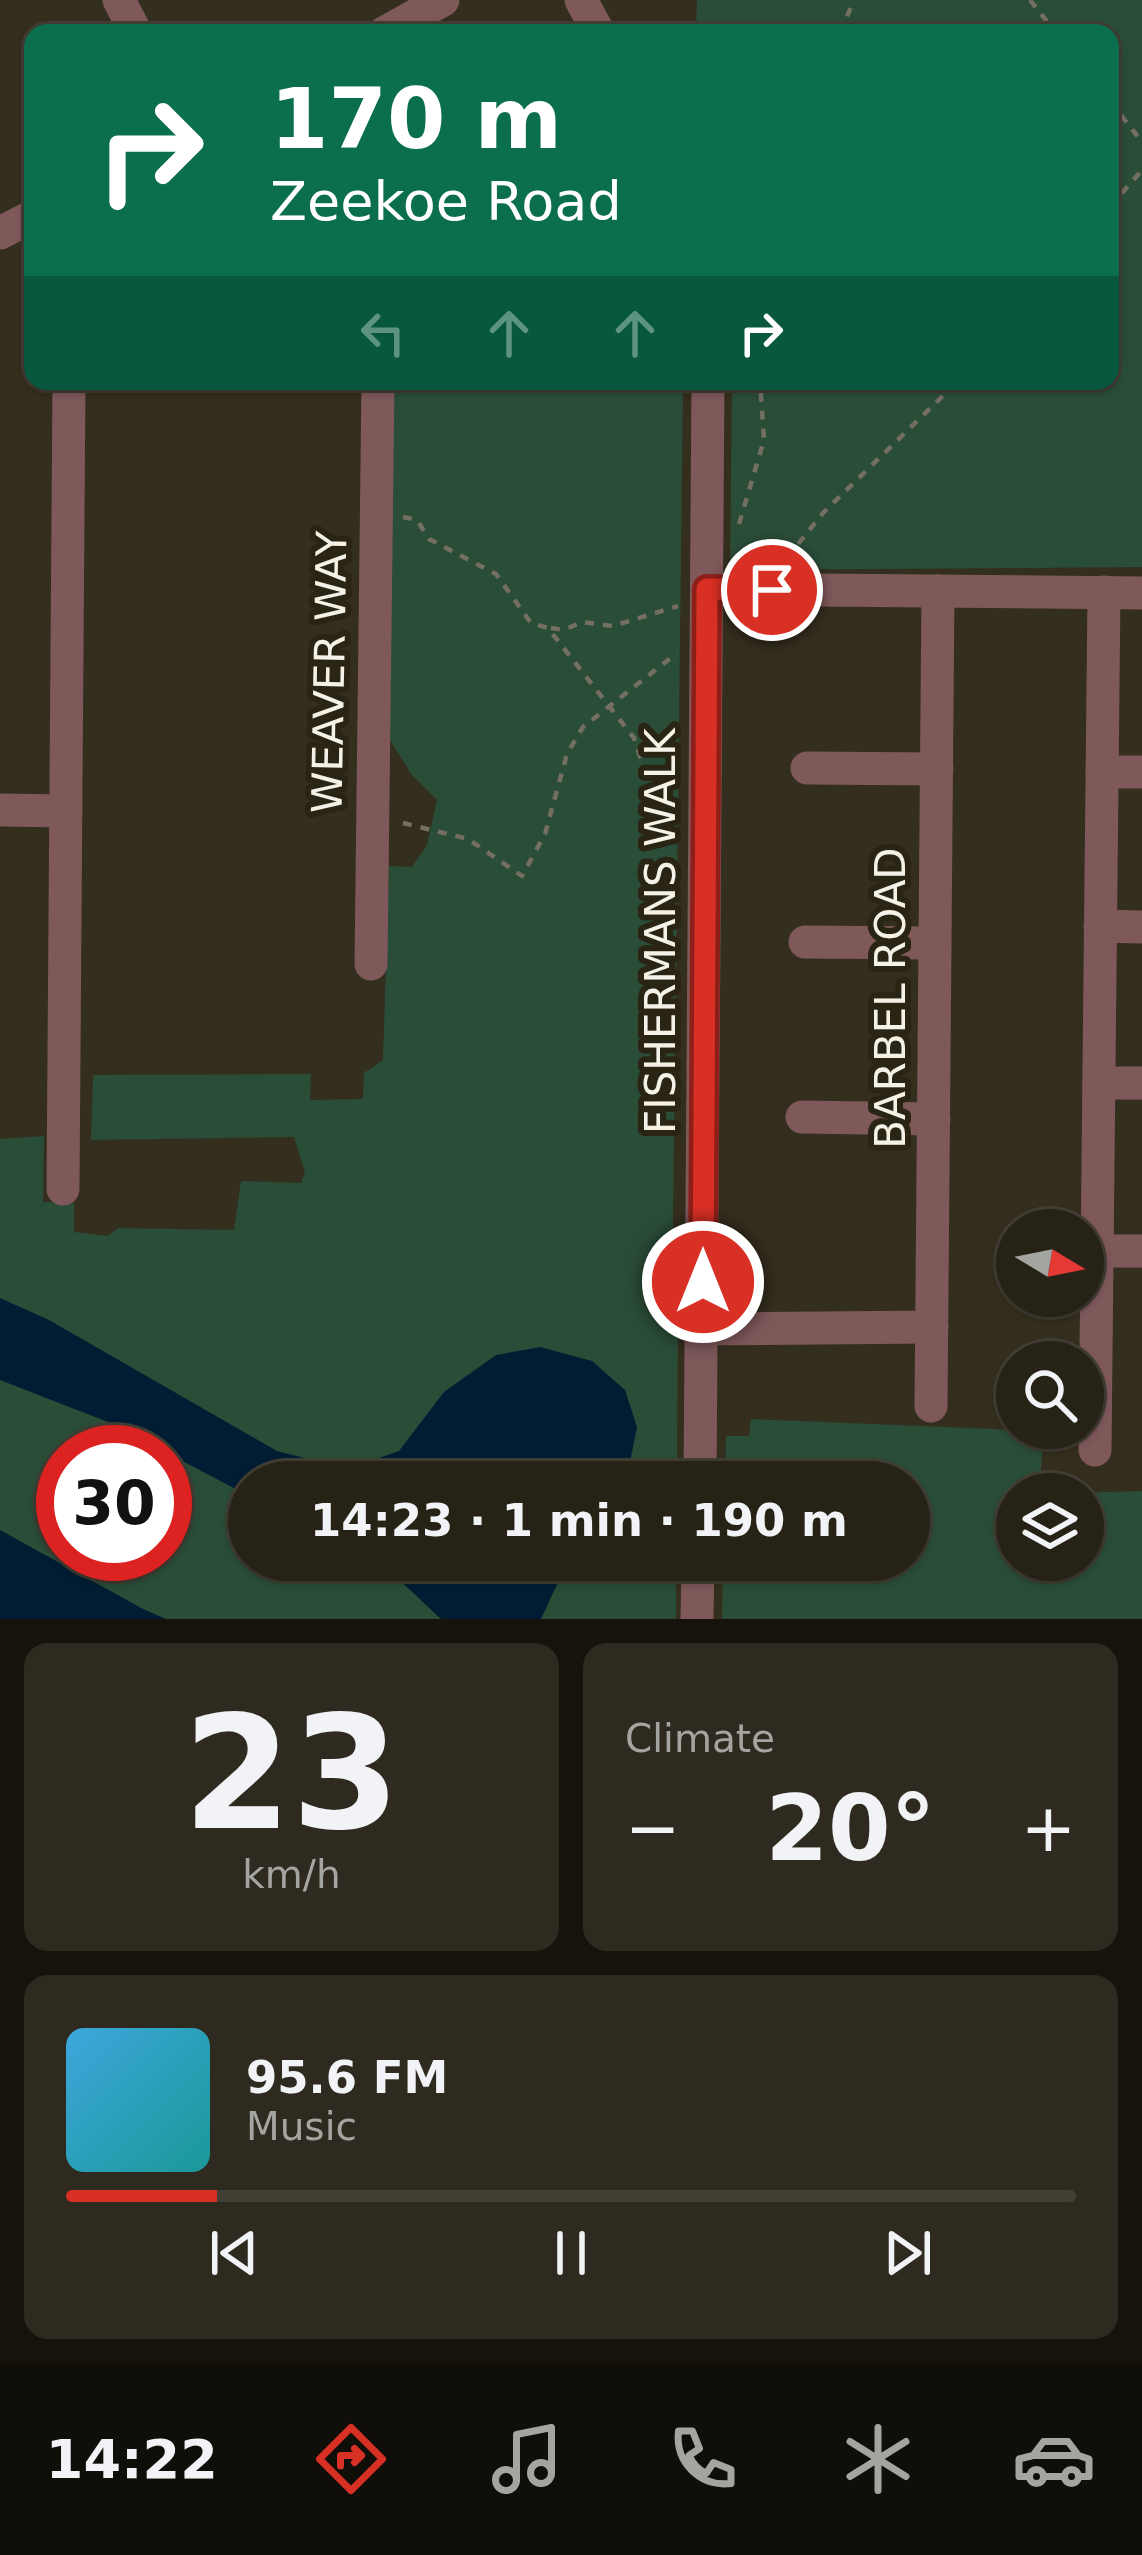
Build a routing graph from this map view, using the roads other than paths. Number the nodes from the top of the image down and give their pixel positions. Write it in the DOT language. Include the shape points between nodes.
graph roads {
  1 [pos="443,0"];
  2 [pos="400,24"];
  3 [pos="69,390"];
  4 [pos="378,390"];
  5 [pos="707,390"];
  6 [pos="938,591"];
  7 [pos="1103,592"];
  8 [pos="1142,593"];
  9 [pos="698,595"];
  10 [pos="807,768"];
  11 [pos="937,769"];
  12 [pos="1102,772"];
  13 [pos="1142,772"];
  14 [pos="0,810"];
  15 [pos="66,811"];
  16 [pos="1100,926"];
  17 [pos="1142,926"];
  18 [pos="805,942"];
  19 [pos="935,944"];
  20 [pos="371,964"];
  21 [pos="1099,1083"];
  22 [pos="1142,1083"];
  23 [pos="802,1118"];
  24 [pos="934,1119"];
  25 [pos="63,1189"];
  26 [pos="1098,1209"];
  27 [pos="1104,1251"];
  28 [pos="1142,1251"];
  29 [pos="1096,1317"];
  30 [pos="932,1327"];
  31 [pos="703,1329"];
  32 [pos="931,1406"];
  33 [pos="1095,1450"];
  34 [pos="700,1461"];
  35 [pos="698,1581"];
  36 [pos="698,1619"];
  1 -- 2 [label="street"];
  3 -- 15 [label="street"];
  4 -- 20 [label="street, WEAVER WAY"];
  5 -- 9 [label="street, FISHERMANS WALK"];
  6 -- 7 [label="street"];
  6 -- 9 [label="street"];
  6 -- 11 [label="street, BARBEL ROAD"];
  7 -- 8 [label="street"];
  7 -- 12 [label="street"];
  9 -- 31 [label="street, FISHERMANS WALK"];
  10 -- 11 [label="street"];
  11 -- 19 [label="street, BARBEL ROAD"];
  12 -- 13 [label="street"];
  12 -- 16 [label="street"];
  14 -- 15 [label="street"];
  15 -- 25 [label="street"];
  16 -- 17 [label="street"];
  16 -- 21 [label="street"];
  18 -- 19 [label="street"];
  19 -- 24 [label="street, BARBEL ROAD"];
  21 -- 22 [label="street"];
  21 -- 26 [label="street"];
  23 -- 24 [label="street"];
  24 -- 30 [label="street, BARBEL ROAD"];
  27 -- 28 [label="street"];
  29 -- 33 [label="street"];
  30 -- 31 [label="street"];
  30 -- 32 [label="street, BARBEL ROAD"];
  31 -- 34 [label="street, FISHERMANS WALK"];
  35 -- 36 [label="street"];
}
